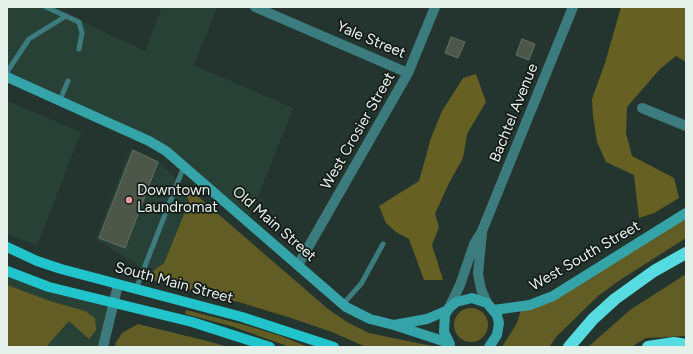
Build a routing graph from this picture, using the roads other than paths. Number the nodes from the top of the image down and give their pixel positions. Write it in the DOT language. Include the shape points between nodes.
graph roads {
  1 [pos="46,7"];
  2 [pos="255,7"];
  3 [pos="435,7"];
  4 [pos="573,7"];
  5 [pos="66,16"];
  6 [pos="80,49"];
  7 [pos="7,72"];
  8 [pos="408,72"];
  9 [pos="7,77"];
  10 [pos="68,81"];
  11 [pos="60,100"];
  12 [pos="642,108"];
  13 [pos="686,126"];
  14 [pos="185,165"];
  15 [pos="686,213"];
  16 [pos="482,231"];
  17 [pos="383,244"];
  18 [pos="7,247"];
  19 [pos="686,253"];
  20 [pos="298,265"];
  21 [pos="7,271"];
  22 [pos="118,285"];
  23 [pos="136,289"];
  24 [pos="114,302"];
  25 [pos="343,304"];
  26 [pos="490,306"];
  27 [pos="448,310"];
  28 [pos="394,325"];
  29 [pos="451,345"];
  30 [pos="686,345"];
  31 [pos="103,347"];
  32 [pos="270,347"];
  33 [pos="334,347"];
  34 [pos="489,347"];
  35 [pos="569,347"];
  36 [pos="648,347"];
  1 -- 5 [label="lane"];
  2 -- 8 [label="street, Yale Street"];
  3 -- 8 [label="street, West Crosier Street"];
  4 -- 16 [label="street, Bachtel Avenue"];
  5 -- 6 [label="lane" via="79,22 82,33"];
  5 -- 7 [label="lane" via="29,39"];
  8 -- 20 [label="street, West Crosier Street"];
  9 -- 11 [label="main road, Old Main Street"];
  10 -- 11 [label="lane"];
  11 -- 14 [label="main road, Old Main Street" via="154,143"];
  12 -- 13 [label="street"];
  14 -- 20 [label="main road, Old Main Street"];
  14 -- 23 [label="lane"];
  15 -- 26 [label="main road, West South Street" via="547,299 530,305"];
  16 -- 26 [label="street, Bachtel Avenue" via="478,274 483,295"];
  16 -- 27 [label="street, Bachtel Avenue" via="474,244 460,285"];
  17 -- 25 [label="lane" via="361,284"];
  18 -- 22 [label="main road, South Main Street" via="37,261"];
  19 -- 35 [label="highway" via="654,271 615,299"];
  20 -- 25 [label="main road, Old Main Street"];
  21 -- 24 [label="main road" via="43,286"];
  22 -- 23 [label="main road, South Main Street"];
  22 -- 24 [label="street"];
  23 -- 33 [label="main road, South Main Street" via="248,318"];
  24 -- 31 [label="street"];
  24 -- 32 [label="main road" via="192,322"];
  25 -- 28 [label="main road, Old Main Street" via="370,319"];
  26 -- 27 [label="main road, Old Main Street" via="478,299 467,298 456,302"];
  26 -- 34 [label="main road" via="499,327 496,338"];
  27 -- 28 [label="main road, Old Main Street" via="427,319"];
  27 -- 29 [label="main road" via="443,326"];
  28 -- 29 [label="main road, Old Main Street"];
  30 -- 36 [label="highway" via="674,343"];
}
